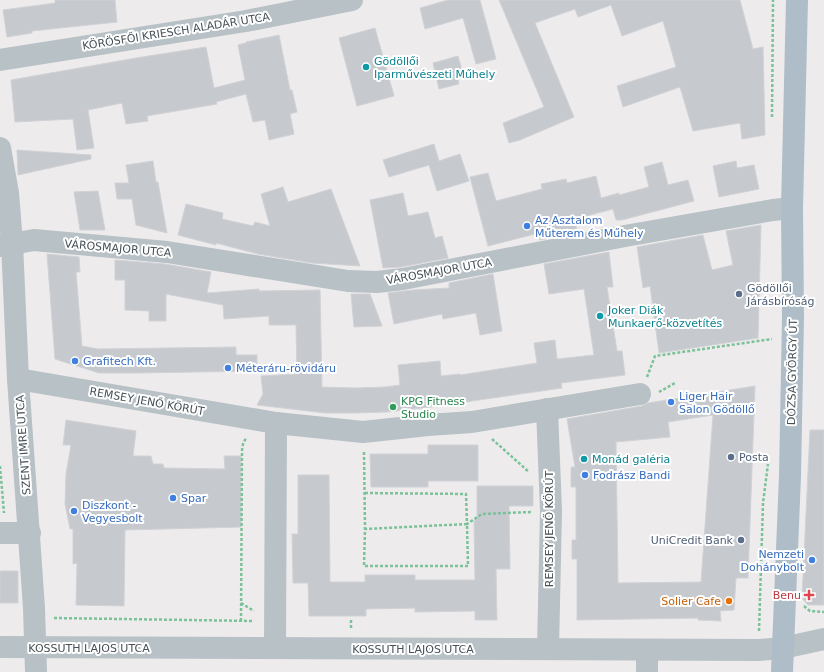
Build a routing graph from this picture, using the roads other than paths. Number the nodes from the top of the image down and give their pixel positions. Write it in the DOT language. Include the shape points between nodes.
graph roads {
  1 [pos="352,0"];
  2 [pos="797,0"];
  3 [pos="0,60"];
  4 [pos="0,148"];
  5 [pos="792,208"];
  6 [pos="6,244"];
  7 [pos="18,379"];
  8 [pos="650,393"];
  9 [pos="547,409"];
  10 [pos="276,423"];
  11 [pos="2,523"];
  12 [pos="30,533"];
  13 [pos="824,639"];
  14 [pos="0,647"];
  15 [pos="36,648"];
  16 [pos="275,648"];
  17 [pos="783,648"];
  18 [pos="548,649"];
  19 [pos="647,650"];
  20 [pos="36,672"];
  21 [pos="647,672"];
  22 [pos="782,672"];
  1 -- 3 [label="street, KÖRÖSFŐI KRIESCH ALADÁR UTCA" via="246,21"];
  2 -- 5 [label="main road, DÓZSA GYÖRGY ÚT"];
  4 -- 6 [label="street, SZENT IMRE UTCA" via="8,193"];
  5 -- 6 [label="street, VÁROSMAJOR UTCA" via="377,282 348,281 167,252 34,240"];
  5 -- 17 [label="main road, DÓZSA GYÖRGY ÚT" via="790,476"];
  6 -- 7 [label="street, SZENT IMRE UTCA"];
  7 -- 10 [label="street, REMSEY JENŐ KÖRÚT"];
  7 -- 12 [label="street, SZENT IMRE UTCA"];
  8 -- 9 [label="street, REMSEY JENŐ KÖRÚT"];
  9 -- 10 [label="street, REMSEY JENŐ KÖRÚT" via="472,422 428,424 363,432"];
  9 -- 18 [label="street, REMSEY JENŐ KÖRÚT" via="551,501"];
  10 -- 16 [label="street"];
  11 -- 12 [label="street"];
  12 -- 15 [label="street, SZENT IMRE UTCA"];
  13 -- 17 [label="street, KOSSUTH LAJOS UTCA"];
  14 -- 15 [label="street, KOSSUTH LAJOS UTCA"];
  15 -- 16 [label="street, KOSSUTH LAJOS UTCA"];
  15 -- 20 [label="street, SZENT IMRE UTCA"];
  16 -- 18 [label="street, KOSSUTH LAJOS UTCA"];
  17 -- 19 [label="street, KOSSUTH LAJOS UTCA"];
  17 -- 22 [label="main road, DÓZSA GYÖRGY ÚT"];
  18 -- 19 [label="street, KOSSUTH LAJOS UTCA"];
  19 -- 21 [label="street"];
}
